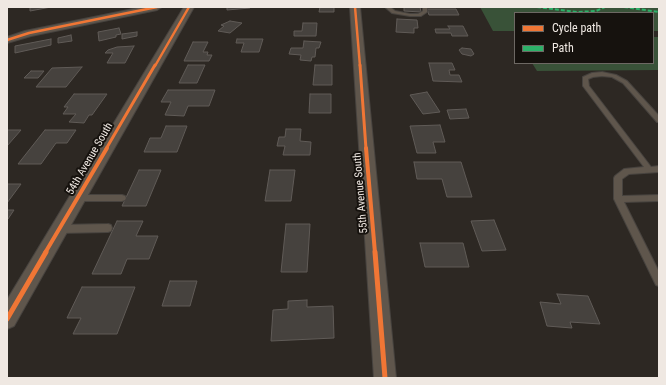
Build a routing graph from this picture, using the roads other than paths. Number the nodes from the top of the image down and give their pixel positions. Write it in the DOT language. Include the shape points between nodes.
graph roads {
  1 [pos="157,7"];
  2 [pos="189,7"];
  3 [pos="355,7"];
  4 [pos="388,7"];
  5 [pos="425,7"];
  6 [pos="7,40"];
  7 [pos="659,120"];
  8 [pos="649,169"];
  9 [pos="659,169"];
  10 [pos="78,198"];
  11 [pos="122,198"];
  12 [pos="618,198"];
  13 [pos="659,198"];
  14 [pos="108,228"];
  15 [pos="60,229"];
  16 [pos="659,282"];
  17 [pos="7,319"];
  18 [pos="385,378"];
  1 -- 6 [label="street" via="29,33"];
  2 -- 10 [label="street, 54th Avenue South"];
  3 -- 18 [label="street, 55th Avenue South"];
  4 -- 5 [label="lane" via="398,13 419,15 425,12"];
  7 -- 8 [label="lane" via="620,79 602,74 586,78 586,86"];
  8 -- 9 [label="lane"];
  8 -- 12 [label="lane" via="628,171 618,178"];
  10 -- 11 [label="lane"];
  10 -- 15 [label="street, 54th Avenue South"];
  12 -- 13 [label="lane"];
  12 -- 16 [label="lane"];
  14 -- 15 [label="lane"];
  15 -- 17 [label="street, 54th Avenue South"];
}
